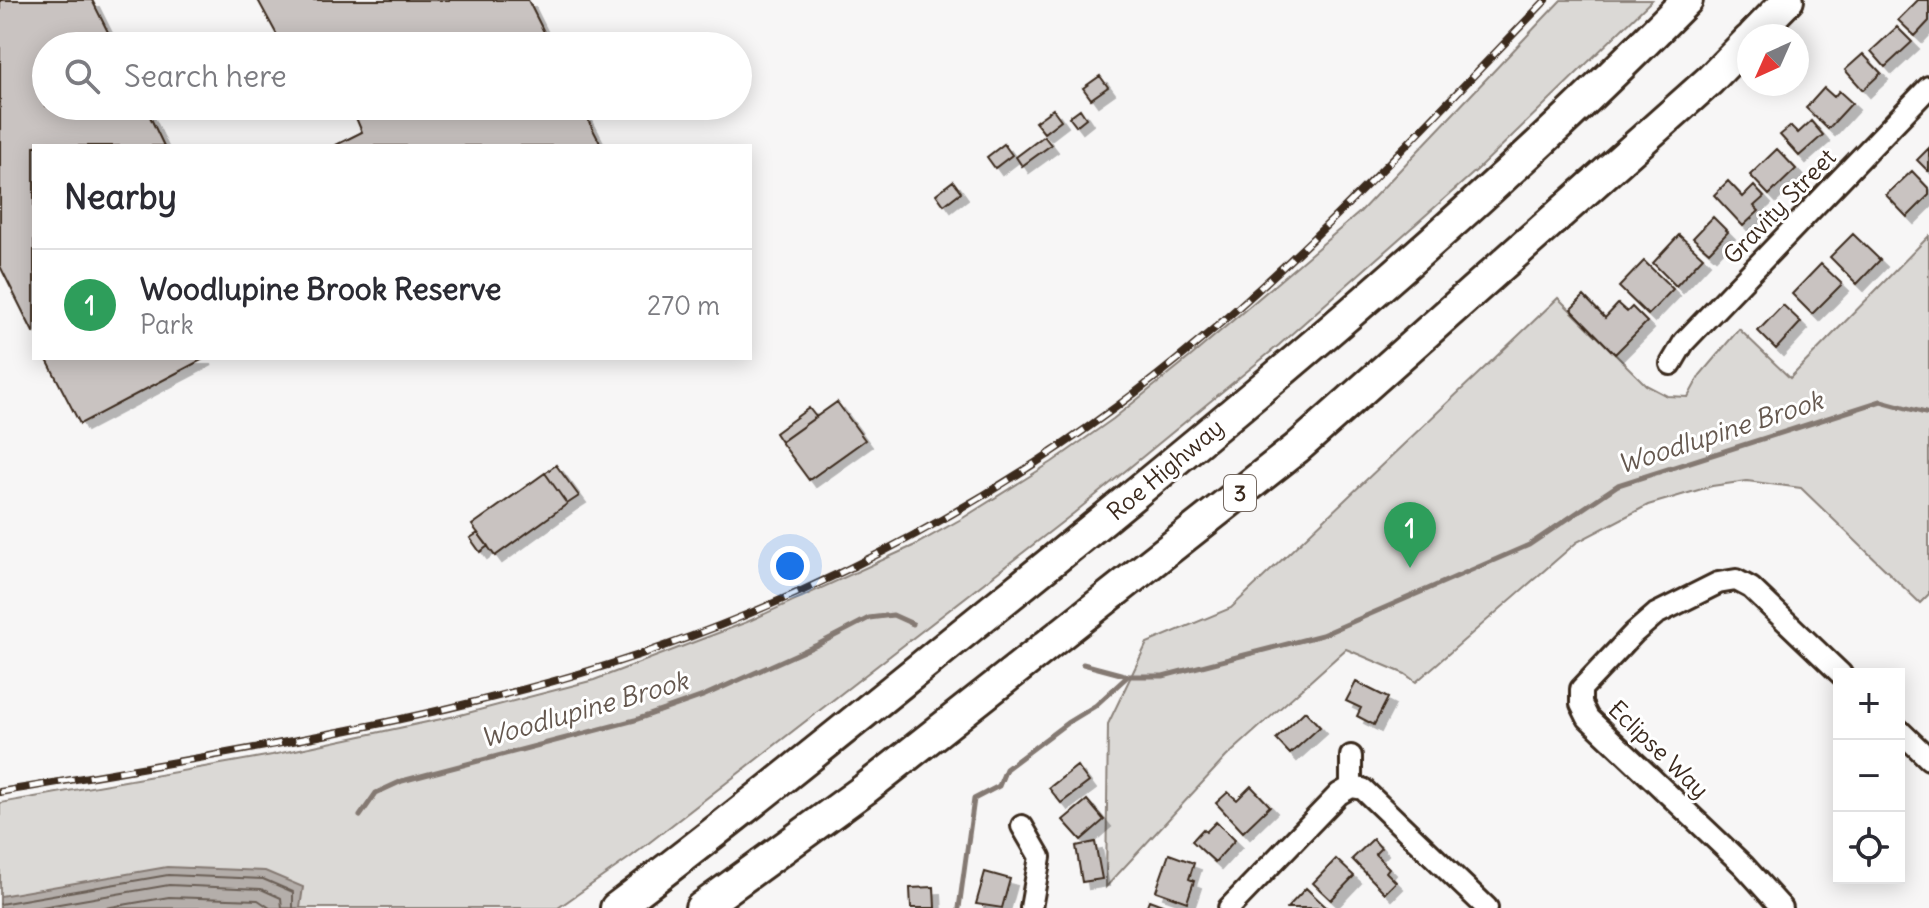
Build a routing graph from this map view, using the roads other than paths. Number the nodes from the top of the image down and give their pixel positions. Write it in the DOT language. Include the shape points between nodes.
graph roads {
  1 [pos="1687,0"];
  2 [pos="1788,0"];
  3 [pos="1765,24"];
  4 [pos="1737,52"];
  5 [pos="1929,87"];
  6 [pos="1671,364"];
  7 [pos="1835,668"];
  8 [pos="1905,736"];
  9 [pos="1351,756"];
  10 [pos="1929,759"];
  11 [pos="1351,787"];
  12 [pos="1022,826"];
  13 [pos="616,908"];
  14 [pos="701,908"];
  15 [pos="1031,908"];
  16 [pos="1229,908"];
  17 [pos="1487,908"];
  18 [pos="1782,908"];
  1 -- 13 [label="highway, Roe Highway" via="1475,203 1266,385"];
  2 -- 3 [label="highway, 3"];
  4 -- 14 [label="highway, 3" via="1297,448 865,789"];
  5 -- 6 [label="street, Gravity Street" via="1684,342"];
  7 -- 18 [label="street, Eclipse Way" via="1751,588 1736,580 1718,583 1656,614 1581,689 1588,718"];
  8 -- 10 [label="street"];
  9 -- 11 [label="street"];
  11 -- 16 [label="street"];
  11 -- 17 [label="street" via="1363,789"];
  12 -- 15 [label="street" via="1040,857"];
}
